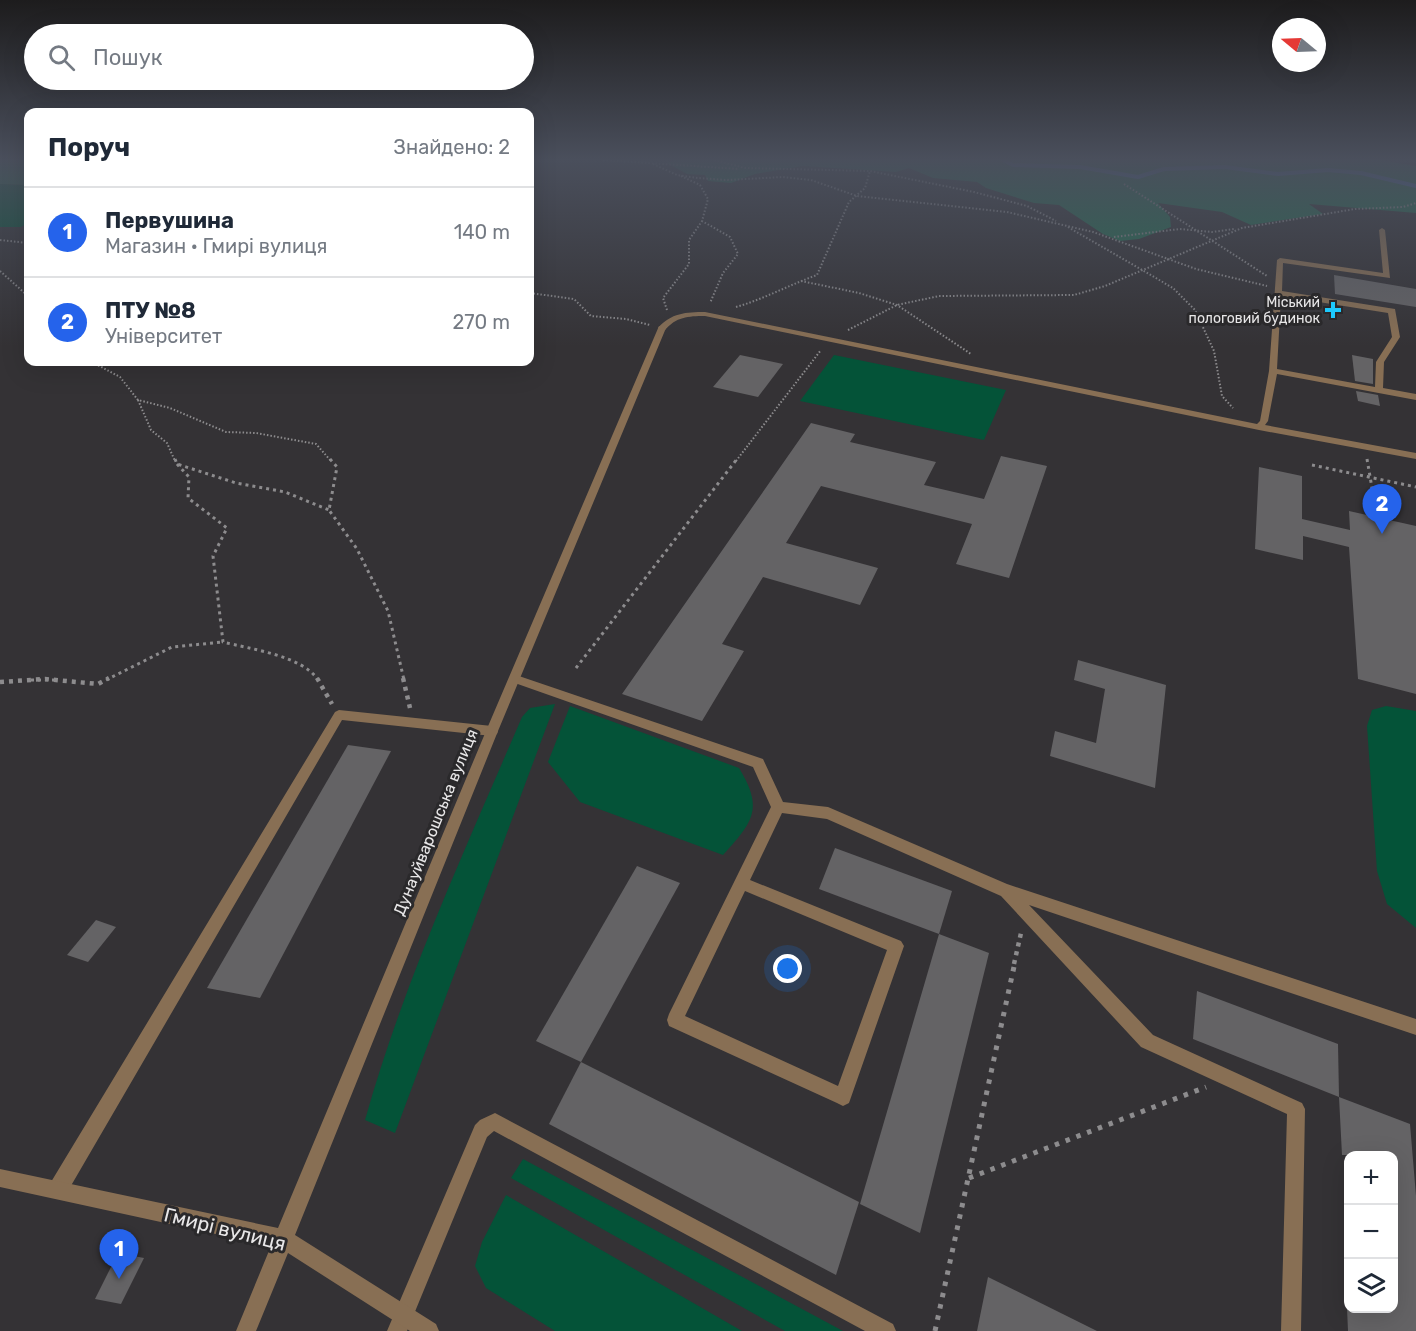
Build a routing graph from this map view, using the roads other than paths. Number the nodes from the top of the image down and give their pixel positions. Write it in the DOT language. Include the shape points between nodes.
graph roads {
  1 [pos="1382,230"];
  2 [pos="1278,291"];
  3 [pos="1273,371"];
  4 [pos="1379,390"];
  5 [pos="1416,397"];
  6 [pos="1261,424"];
  7 [pos="1416,456"];
  8 [pos="516,679"];
  9 [pos="492,732"];
  10 [pos="778,807"];
  11 [pos="741,883"];
  12 [pos="1006,891"];
  13 [pos="1416,1027"];
  14 [pos="0,1178"];
  15 [pos="58,1189"];
  16 [pos="283,1239"];
  17 [pos="400,1323"];
  18 [pos="246,1331"];
  19 [pos="429,1331"];
  20 [pos="886,1331"];
  21 [pos="1291,1331"];
  1 -- 2 [label="street" via="1387,276 1280,260"];
  2 -- 3 [label="street"];
  2 -- 4 [label="street" via="1392,311 1396,337 1380,362"];
  3 -- 4 [label="street"];
  3 -- 6 [label="street"];
  4 -- 5 [label="street"];
  6 -- 7 [label="street"];
  6 -- 8 [label="street, Дунауйварошська вулиця" via="705,314 680,314 666,324"];
  8 -- 9 [label="street, Дунауйварошська вулиця"];
  8 -- 10 [label="street" via="758,763"];
  9 -- 15 [label="street" via="339,715"];
  9 -- 16 [label="street, Дунауйварошська вулиця"];
  10 -- 11 [label="street"];
  10 -- 12 [label="street" via="828,813"];
  11 -- 11 [label="street" via="675,1020 843,1097 896,946"];
  12 -- 13 [label="street"];
  12 -- 21 [label="street" via="1147,1041 1296,1109"];
  14 -- 15 [label="street, Гмирі вулиця"];
  15 -- 16 [label="street, Гмирі вулиця"];
  16 -- 17 [label="street, Гмирі вулиця"];
  16 -- 18 [label="street, Дунауйварошська вулиця"];
  17 -- 19 [label="street, Гмирі вулиця"];
  17 -- 20 [label="street" via="481,1131 495,1122"];
}
